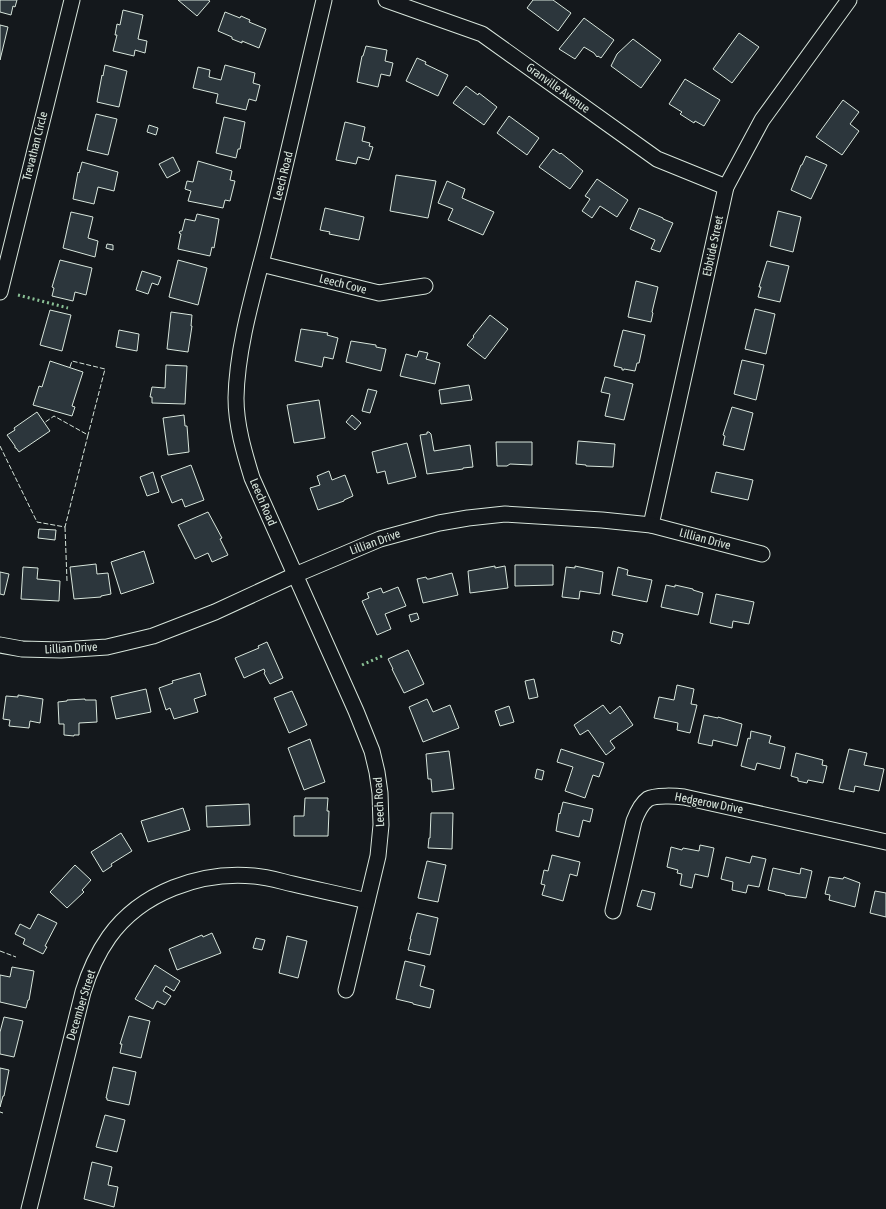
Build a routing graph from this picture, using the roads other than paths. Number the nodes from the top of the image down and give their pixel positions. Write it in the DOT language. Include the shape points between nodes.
graph roads {
  1 [pos="72,0"];
  2 [pos="324,0"];
  3 [pos="386,0"];
  4 [pos="849,0"];
  5 [pos="726,187"];
  6 [pos="261,264"];
  7 [pos="425,286"];
  8 [pos="0,292"];
  9 [pos="651,525"];
  10 [pos="762,554"];
  11 [pos="295,575"];
  12 [pos="0,645"];
  13 [pos="886,842"];
  14 [pos="367,901"];
  15 [pos="612,911"];
  16 [pos="346,990"];
  17 [pos="29,1209"];
  1 -- 8 [label="street, Trevathan Circle"];
  2 -- 6 [label="street, Leech Road"];
  3 -- 5 [label="street, Granville Avenue" via="482,34 658,159"];
  4 -- 5 [label="street, Ebbtide Street" via="762,120"];
  5 -- 9 [label="street, Ebbtide Street"];
  6 -- 7 [label="street, Leech Cove" via="379,293"];
  6 -- 11 [label="street, Leech Road" via="238,368 238,419 242,447 252,478"];
  9 -- 10 [label="street, Lillian Drive"];
  9 -- 11 [label="street, Lillian Drive" via="505,514 468,518 380,539"];
  11 -- 12 [label="street, Lillian Drive" via="215,612 153,636 107,647 61,650 22,649"];
  11 -- 14 [label="street, Leech Road" via="356,711 377,772 381,825 378,856"];
  13 -- 15 [label="street, Hedgerow Drive" via="684,797 649,799 639,810 634,821"];
  14 -- 16 [label="street, Leech Road"];
  14 -- 17 [label="street, December Street" via="255,876 212,877 174,887 148,901 119,925 100,951 83,992"];
}
